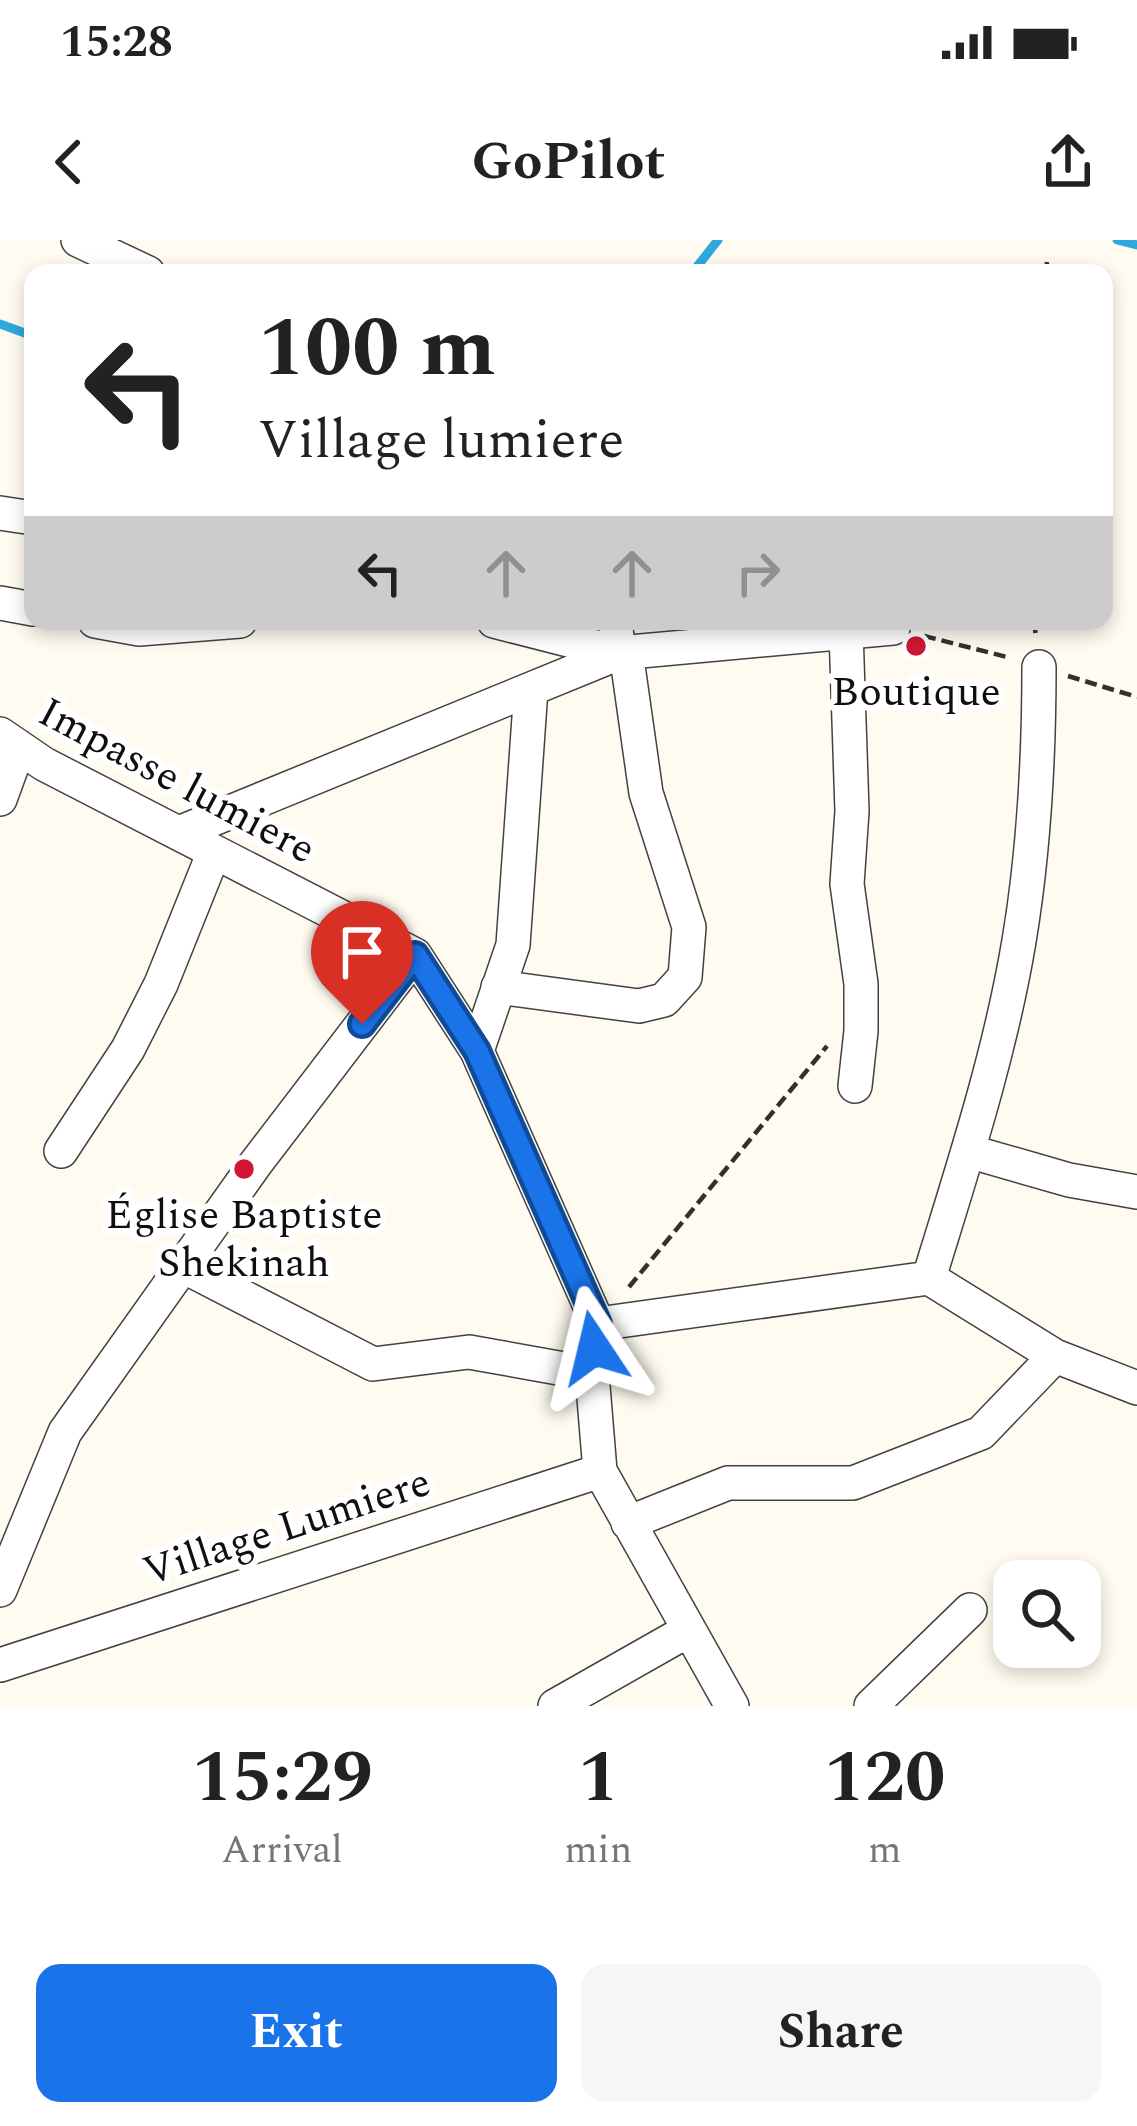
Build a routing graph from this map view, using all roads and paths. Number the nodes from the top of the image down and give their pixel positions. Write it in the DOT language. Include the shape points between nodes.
graph roads {
  1 [pos="78,240"];
  2 [pos="129,264"];
  3 [pos="548,630"];
  4 [pos="861,630"];
  5 [pos="845,631"];
  6 [pos="620,642"];
  7 [pos="1039,667"];
  8 [pos="531,689"];
  9 [pos="9,741"];
  10 [pos="0,799"];
  11 [pos="178,833"];
  12 [pos="214,852"];
  13 [pos="415,955"];
  14 [pos="498,987"];
  15 [pos="831,1041"];
  16 [pos="477,1051"];
  17 [pos="855,1086"];
  18 [pos="61,1151"];
  19 [pos="968,1151"];
  20 [pos="1137,1192"];
  21 [pos="182,1266"];
  22 [pos="929,1278"];
  23 [pos="598,1324"];
  24 [pos="1055,1356"];
  25 [pos="592,1374"];
  26 [pos="1137,1388"];
  27 [pos="599,1471"];
  28 [pos="628,1523"];
  29 [pos="0,1590"];
  30 [pos="970,1610"];
  31 [pos="688,1630"];
  32 [pos="0,1665"];
  33 [pos="555,1706"];
  34 [pos="732,1706"];
  35 [pos="871,1706"];
  1 -- 2 [label="street"];
  3 -- 6 [label="street"];
  4 -- 5 [label="street"];
  5 -- 6 [label="street"];
  5 -- 17 [label="street" via="847,884 861,984"];
  6 -- 8 [label="street"];
  6 -- 14 [label="street" via="646,793 689,927 686,977 664,1000 639,1006"];
  7 -- 19 [label="street" via="1040,750 1019,942"];
  8 -- 11 [label="street"];
  8 -- 14 [label="street" via="513,945"];
  9 -- 10 [label="street"];
  9 -- 11 [label="street, Impasse lumiere"];
  11 -- 12 [label="street, Impasse lumiere"];
  12 -- 13 [label="street, Impasse lumiere"];
  12 -- 18 [label="street" via="136,1033"];
  13 -- 16 [label="street"];
  13 -- 21 [label="street"];
  14 -- 16 [label="street"];
  15 -- 23 [label="path"];
  16 -- 23 [label="street"];
  19 -- 20 [label="street"];
  19 -- 22 [label="street"];
  21 -- 25 [label="street" via="373,1364 470,1352"];
  21 -- 29 [label="street" via="65,1432"];
  22 -- 23 [label="street"];
  22 -- 24 [label="street"];
  23 -- 25 [label="street"];
  24 -- 26 [label="street"];
  24 -- 28 [label="street" via="981,1433 853,1483 728,1483"];
  25 -- 27 [label="street"];
  27 -- 28 [label="street"];
  27 -- 32 [label="street, Village Lumiere"];
  28 -- 31 [label="street"];
  30 -- 35 [label="street"];
  31 -- 33 [label="street"];
  31 -- 34 [label="street"];
}
